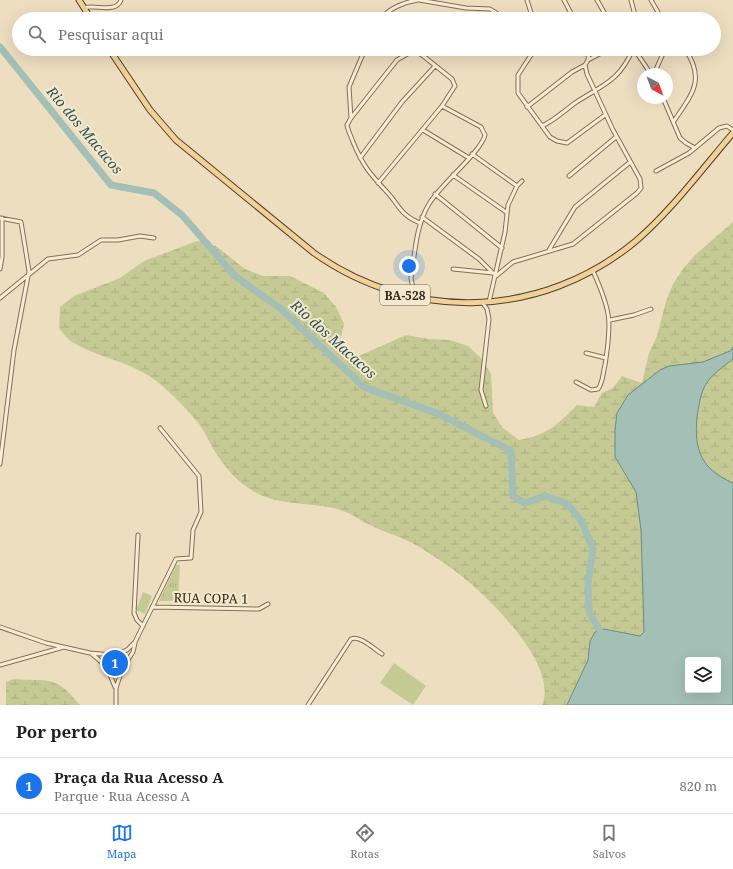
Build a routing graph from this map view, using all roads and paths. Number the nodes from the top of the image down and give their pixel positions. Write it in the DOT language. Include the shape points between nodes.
graph roads {
  1 [pos="79,0"];
  2 [pos="121,0"];
  3 [pos="419,0"];
  4 [pos="564,0"];
  5 [pos="597,0"];
  6 [pos="631,0"];
  7 [pos="651,0"];
  8 [pos="526,1"];
  9 [pos="84,8"];
  10 [pos="87,12"];
  11 [pos="389,12"];
  12 [pos="494,12"];
  13 [pos="530,12"];
  14 [pos="570,12"];
  15 [pos="604,12"];
  16 [pos="634,12"];
  17 [pos="658,12"];
  18 [pos="114,56"];
  19 [pos="362,56"];
  20 [pos="401,56"];
  21 [pos="422,56"];
  22 [pos="531,56"];
  23 [pos="588,56"];
  24 [pos="596,56"];
  25 [pos="630,56"];
  26 [pos="638,56"];
  27 [pos="661,56"];
  28 [pos="689,56"];
  29 [pos="588,60"];
  30 [pos="585,65"];
  31 [pos="435,66"];
  32 [pos="647,68"];
  33 [pos="655,68"];
  34 [pos="594,91"];
  35 [pos="666,104"];
  36 [pos="442,106"];
  37 [pos="527,107"];
  38 [pos="605,115"];
  39 [pos="351,118"];
  40 [pos="674,120"];
  41 [pos="542,126"];
  42 [pos="422,130"];
  43 [pos="733,130"];
  44 [pos="733,133"];
  45 [pos="616,137"];
  46 [pos="695,148"];
  47 [pos="472,154"];
  48 [pos="360,158"];
  49 [pos="469,158"];
  50 [pos="629,163"];
  51 [pos="656,171"];
  52 [pos="453,176"];
  53 [pos="568,176"];
  54 [pos="522,181"];
  55 [pos="378,183"];
  56 [pos="517,186"];
  57 [pos="435,194"];
  58 [pos="506,212"];
  59 [pos="422,217"];
  60 [pos="1,218"];
  61 [pos="420,223"];
  62 [pos="154,238"];
  63 [pos="502,248"];
  64 [pos="549,250"];
  65 [pos="0,269"];
  66 [pos="453,269"];
  67 [pos="593,271"];
  68 [pos="495,274"];
  69 [pos="27,277"];
  70 [pos="0,298"];
  71 [pos="421,298"];
  72 [pos="482,302"];
  73 [pos="490,302"];
  74 [pos="651,309"];
  75 [pos="610,320"];
  76 [pos="586,353"];
  77 [pos="606,358"];
  78 [pos="576,382"];
  79 [pos="486,406"];
  80 [pos="160,428"];
  81 [pos="0,464"];
  82 [pos="138,535"];
  83 [pos="268,604"];
  84 [pos="152,607"];
  85 [pos="143,626"];
  86 [pos="0,627"];
  87 [pos="135,642"];
  88 [pos="65,647"];
  89 [pos="90,653"];
  90 [pos="382,654"];
  91 [pos="115,655"];
  92 [pos="0,665"];
  93 [pos="123,667"];
  94 [pos="108,669"];
  95 [pos="116,688"];
  96 [pos="116,705"];
  97 [pos="308,705"];
  1 -- 9 [label="main road"];
  2 -- 9 [label="street" via="113,8"];
  3 -- 11 [label="street" via="402,4"];
  3 -- 12 [label="street"];
  4 -- 14 [label="street"];
  5 -- 15 [label="street"];
  6 -- 16 [label="street"];
  7 -- 17 [label="street"];
  8 -- 13 [label="street"];
  9 -- 10 [label="main road"];
  18 -- 71 [label="main road, BA-528" via="150,110 176,140 306,246 333,265 367,283"];
  19 -- 39 [label="street" via="350,83"];
  20 -- 39 [label="street"];
  21 -- 31 [label="street"];
  22 -- 37 [label="street" via="518,76 518,94"];
  23 -- 29 [label="street"];
  24 -- 29 [label="street"];
  25 -- 34 [label="street" via="616,77"];
  26 -- 32 [label="street"];
  27 -- 33 [label="street"];
  28 -- 40 [label="street" via="695,67 696,86"];
  29 -- 30 [label="street"];
  30 -- 34 [label="street"];
  30 -- 37 [label="street" via="568,74"];
  31 -- 36 [label="street" via="455,82 454,89"];
  31 -- 48 [label="street" via="402,102"];
  34 -- 38 [label="street"];
  34 -- 41 [label="street"];
  35 -- 40 [label="street"];
  36 -- 42 [label="street"];
  36 -- 47 [label="street" via="485,132 485,138"];
  37 -- 41 [label="street"];
  38 -- 41 [label="street" via="567,143 554,139"];
  38 -- 45 [label="street"];
  39 -- 48 [label="street" via="348,129"];
  40 -- 46 [label="street" via="680,138"];
  42 -- 49 [label="street"];
  42 -- 55 [label="street"];
  43 -- 46 [label="street" via="722,126"];
  44 -- 67 [label="main road, BA-528" via="653,224 636,240"];
  45 -- 50 [label="street"];
  45 -- 53 [label="street"];
  46 -- 51 [label="street"];
  47 -- 49 [label="street"];
  47 -- 56 [label="street"];
  48 -- 55 [label="street"];
  49 -- 52 [label="street"];
  50 -- 64 [label="street" via="575,207"];
  50 -- 64 [label="street" via="640,179 641,188 573,244"];
  52 -- 57 [label="street"];
  52 -- 58 [label="street"];
  54 -- 56 [label="street"];
  55 -- 61 [label="street" via="389,193 404,215"];
  56 -- 58 [label="street"];
  57 -- 59 [label="street"];
  57 -- 63 [label="street"];
  58 -- 63 [label="street"];
  59 -- 61 [label="street"];
  59 -- 68 [label="street"];
  60 -- 65 [label="street"];
  60 -- 69 [label="street" via="21,222"];
  61 -- 71 [label="street" via="411,278"];
  62 -- 69 [label="street" via="140,236 101,240 78,255 46,260"];
  63 -- 68 [label="street"];
  64 -- 68 [label="street" via="513,262"];
  66 -- 68 [label="street"];
  67 -- 73 [label="main road, BA-528" via="561,286 526,296"];
  67 -- 75 [label="street" via="608,305"];
  68 -- 73 [label="street"];
  69 -- 70 [label="street"];
  69 -- 81 [label="street" via="14,350"];
  71 -- 72 [label="main road, BA-528" via="441,302"];
  72 -- 73 [label="main road, BA-528"];
  72 -- 79 [label="street" via="489,319 481,390"];
  74 -- 75 [label="street"];
  75 -- 77 [label="street"];
  76 -- 77 [label="street"];
  77 -- 78 [label="street" via="598,389 591,390"];
  80 -- 84 [label="street, RUA COPA 1" via="199,476 201,512 193,530 191,558 176,559"];
  82 -- 85 [label="street" via="134,613"];
  83 -- 84 [label="street, RUA COPA 1" via="259,609"];
  84 -- 85 [label="street, RUA COPA 1"];
  85 -- 87 [label="street, RUA COPA 1"];
  86 -- 88 [label="street"];
  87 -- 91 [label="street, RUA COPA 1" via="127,650"];
  87 -- 93 [label="street, RUA COPA 1" via="133,652"];
  88 -- 89 [label="street"];
  88 -- 92 [label="street"];
  89 -- 91 [label="street"];
  89 -- 94 [label="street"];
  90 -- 97 [label="street" via="360,640 351,639"];
  91 -- 93 [label="street" via="123,659"];
  91 -- 94 [label="street" via="106,661"];
  93 -- 94 [label="street" via="114,672"];
  93 -- 95 [label="street, RUA COPA 1"];
  94 -- 95 [label="street"];
  95 -- 96 [label="street"];
}
